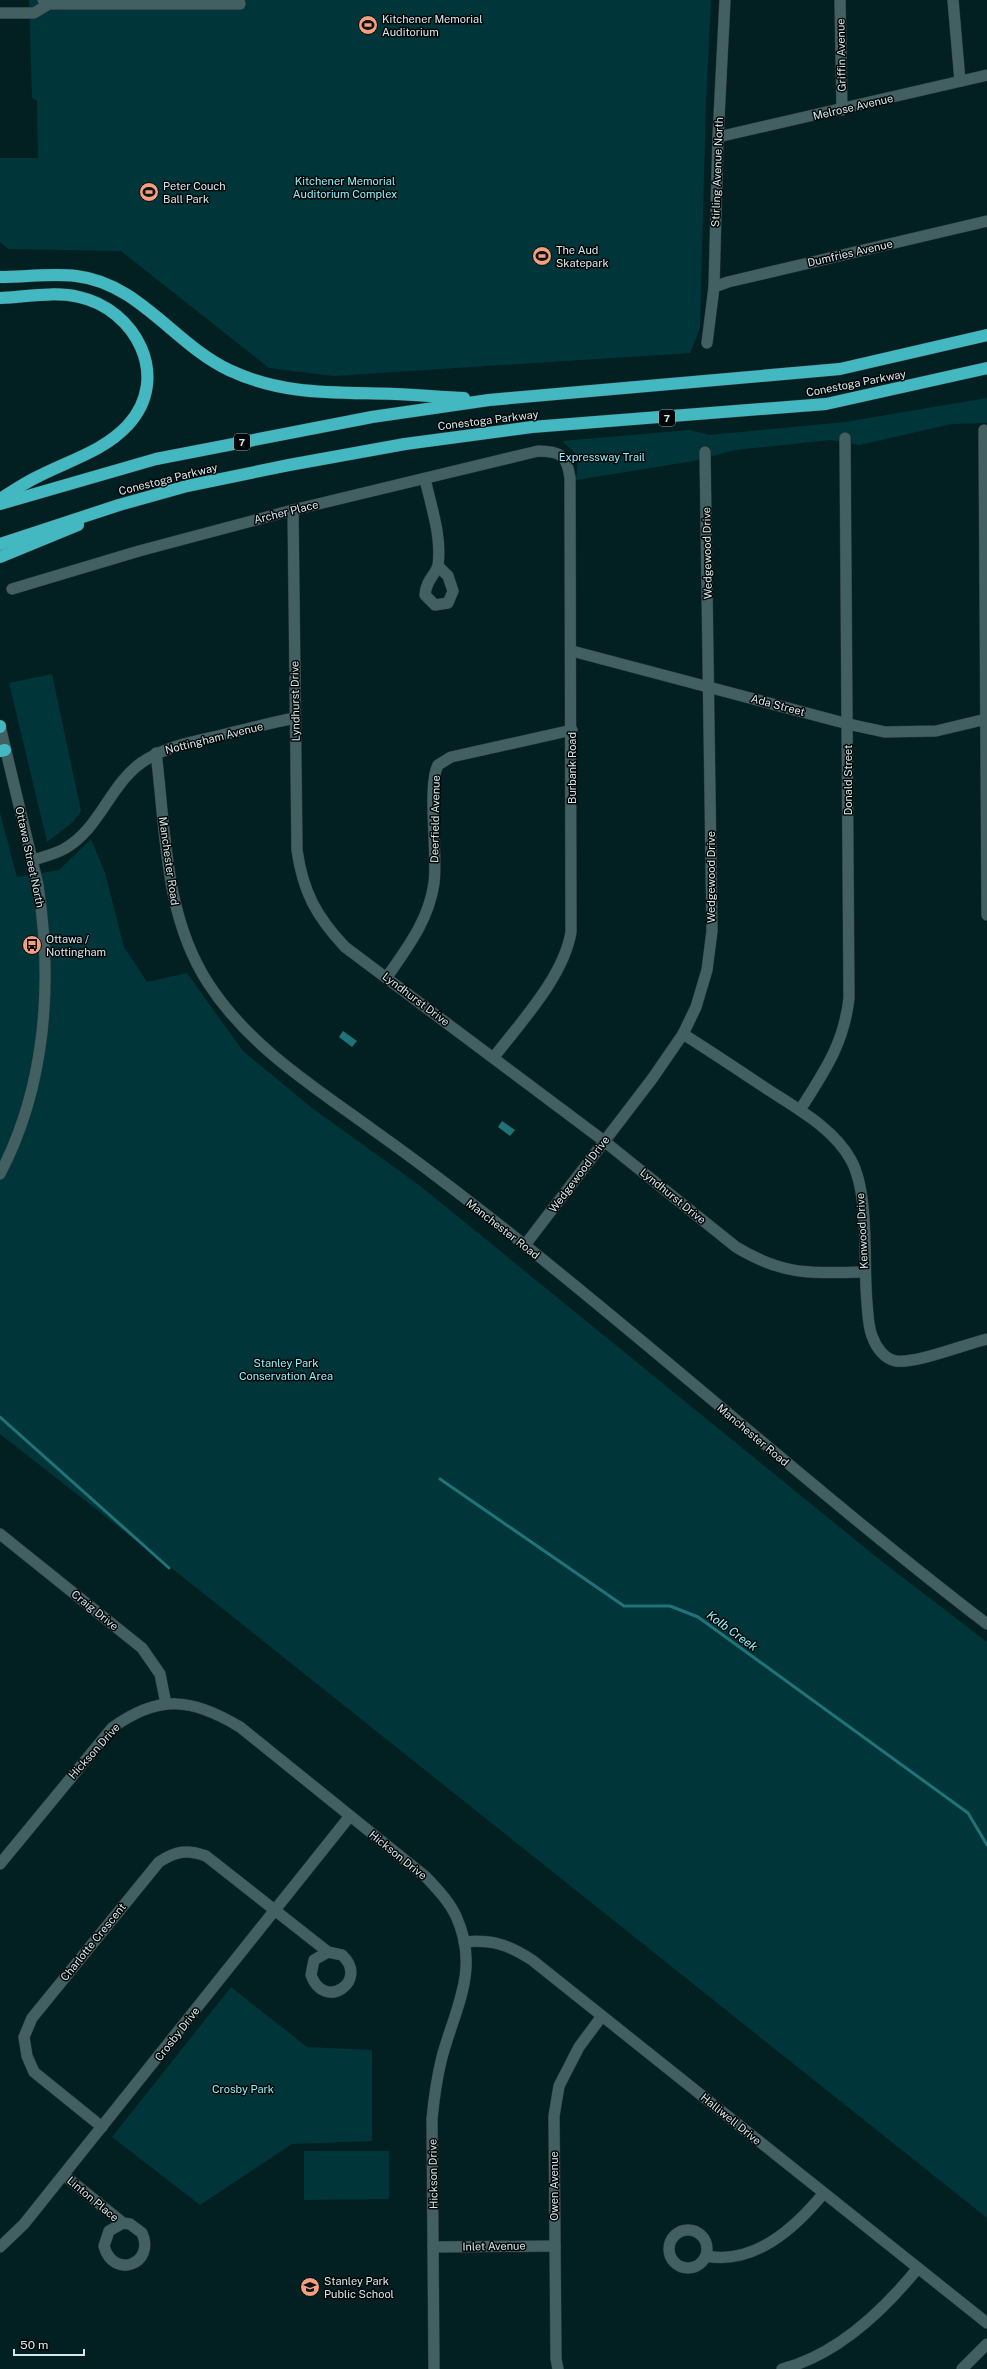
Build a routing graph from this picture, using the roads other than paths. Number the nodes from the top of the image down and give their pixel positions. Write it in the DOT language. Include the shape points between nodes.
graph roads {
  1 [pos="239,0"];
  2 [pos="724,0"];
  3 [pos="840,0"];
  4 [pos="953,0"];
  5 [pos="46,2"];
  6 [pos="0,13"];
  7 [pos="987,75"];
  8 [pos="960,81"];
  9 [pos="842,110"];
  10 [pos="718,137"];
  11 [pos="987,221"];
  12 [pos="0,277"];
  13 [pos="714,287"];
  14 [pos="0,298"];
  15 [pos="987,335"];
  16 [pos="707,343"];
  17 [pos="987,368"];
  18 [pos="489,400"];
  19 [pos="984,430"];
  20 [pos="845,438"];
  21 [pos="705,452"];
  22 [pos="562,456"];
  23 [pos="425,479"];
  24 [pos="0,499"];
  25 [pos="0,504"];
  26 [pos="119,505"];
  27 [pos="986,509"];
  28 [pos="293,510"];
  29 [pos="0,544"];
  30 [pos="0,558"];
  31 [pos="438,566"];
  32 [pos="12,589"];
  33 [pos="572,651"];
  34 [pos="710,686"];
  35 [pos="295,718"];
  36 [pos="986,719"];
  37 [pos="848,724"];
  38 [pos="0,726"];
  39 [pos="572,730"];
  40 [pos="2,750"];
  41 [pos="156,753"];
  42 [pos="987,843"];
  43 [pos="33,860"];
  44 [pos="987,915"];
  45 [pos="386,977"];
  46 [pos="683,1034"];
  47 [pos="494,1058"];
  48 [pos="800,1110"];
  49 [pos="604,1141"];
  50 [pos="0,1174"];
  51 [pos="525,1245"];
  52 [pos="864,1272"];
  53 [pos="987,1339"];
  54 [pos="0,1534"];
  55 [pos="987,1624"];
  56 [pos="166,1704"];
  57 [pos="350,1816"];
  58 [pos="0,1864"];
  59 [pos="275,1910"];
  60 [pos="464,1942"];
  61 [pos="328,1952"];
  62 [pos="602,2016"];
  63 [pos="102,2127"];
  64 [pos="64,2175"];
  65 [pos="823,2194"];
  66 [pos="122,2224"];
  67 [pos="554,2246"];
  68 [pos="434,2247"];
  69 [pos="0,2248"];
  70 [pos="706,2256"];
  71 [pos="918,2268"];
  72 [pos="987,2323"];
  73 [pos="987,2344"];
  74 [pos="434,2369"];
  75 [pos="558,2369"];
  76 [pos="782,2369"];
  77 [pos="962,2369"];
  1 -- 5 [label="street" via="240,4"];
  2 -- 10 [label="street, Stirling Avenue North"];
  3 -- 9 [label="street, Griffin Avenue"];
  4 -- 8 [label="street"];
  5 -- 6 [label="street" via="34,13"];
  7 -- 8 [label="street, Melrose Avenue"];
  8 -- 9 [label="street, Melrose Avenue"];
  9 -- 10 [label="street, Melrose Avenue"];
  10 -- 13 [label="street, Stirling Avenue North"];
  11 -- 13 [label="street, Dumfries Avenue"];
  12 -- 18 [label="highway" via="76,276 109,285 138,301 192,346 228,370 280,388 314,393 396,394"];
  13 -- 16 [label="street, Stirling Avenue North"];
  14 -- 24 [label="highway" via="59,294 78,296 110,309 136,336 145,358 147,372 141,406 118,435 90,454 39,476"];
  15 -- 18 [label="highway, Conestoga Parkway / 7" via="840,369"];
  17 -- 26 [label="highway, Conestoga Parkway / 7" via="826,404 532,427 405,444 216,480"];
  18 -- 25 [label="highway, Conestoga Parkway / 7" via="372,417 156,459"];
  19 -- 27 [label="street"];
  20 -- 37 [label="street, Donald Street"];
  21 -- 34 [label="street, Wedgewood Drive"];
  22 -- 23 [label="street, Archer Place" via="551,451 538,451"];
  22 -- 33 [label="street, Burbank Road" via="567,461 570,478"];
  23 -- 28 [label="street, Archer Place"];
  23 -- 31 [label="street" via="438,540"];
  26 -- 29 [label="highway, Conestoga Parkway / 7"];
  26 -- 30 [label="highway" via="56,536"];
  27 -- 36 [label="street"];
  28 -- 32 [label="street, Archer Place" via="139,551"];
  28 -- 35 [label="street, Lyndhurst Drive"];
  33 -- 34 [label="street, Ada Street"];
  33 -- 39 [label="street, Burbank Road"];
  34 -- 37 [label="street, Ada Street"];
  34 -- 46 [label="street, Wedgewood Drive" via="712,931 707,970 696,1007"];
  35 -- 41 [label="street, Nottingham Avenue"];
  35 -- 45 [label="street, Lyndhurst Drive" via="297,850 307,894 321,919 345,947"];
  36 -- 37 [label="street, Ada Street" via="936,731 885,732"];
  36 -- 42 [label="street"];
  37 -- 48 [label="street, Donald Street" via="847,1013 834,1054"];
  38 -- 40 [label="street, Ottawa Street North"];
  39 -- 45 [label="street, Deerfield Avenue" via="451,757 438,765 434,780 435,869 432,896 419,928"];
  39 -- 47 [label="street, Burbank Road" via="570,942 556,974"];
  40 -- 43 [label="street, Ottawa Street North"];
  41 -- 43 [label="street, Nottingham Avenue" via="126,777 88,827 66,848"];
  41 -- 51 [label="street, Manchester Road" via="172,898 181,931 207,982 232,1017 258,1043 300,1077"];
  42 -- 44 [label="street"];
  43 -- 50 [label="street, Ottawa Street North" via="42,906 46,972 41,1041 27,1114"];
  45 -- 47 [label="street, Lyndhurst Drive"];
  46 -- 48 [label="street, Kenwood Drive"];
  46 -- 49 [label="street, Wedgewood Drive"];
  47 -- 49 [label="street, Lyndhurst Drive"];
  48 -- 52 [label="street, Kenwood Drive" via="831,1134 851,1161 861,1196"];
  49 -- 51 [label="street, Wedgewood Drive"];
  49 -- 52 [label="street, Lyndhurst Drive" via="736,1247 756,1260 774,1267 807,1273"];
  51 -- 55 [label="street, Manchester Road" via="902,1558"];
  52 -- 53 [label="street, Kenwood Drive" via="871,1336 888,1358 908,1361"];
  54 -- 56 [label="street, Craig Drive" via="142,1648 160,1674"];
  56 -- 57 [label="street, Hickson Drive" via="192,1704 217,1713 240,1727"];
  56 -- 58 [label="street, Hickson Drive" via="129,1716 112,1728"];
  57 -- 59 [label="street, Crosby Drive"];
  57 -- 60 [label="street, Hickson Drive" via="426,1877 456,1915"];
  59 -- 61 [label="street, Charlotte Crescent"];
  59 -- 63 [label="street, Crosby Drive"];
  59 -- 63 [label="street, Charlotte Crescent" via="206,1856 192,1851 174,1852 159,1862 37,2012 24,2037 27,2056 34,2072"];
  60 -- 62 [label="street, Halliwell Drive" via="483,1940 512,1947"];
  60 -- 68 [label="street, Hickson Drive" via="466,1966 463,1995 443,2056 434,2095"];
  62 -- 65 [label="street, Halliwell Drive"];
  62 -- 67 [label="street, Owen Avenue" via="579,2047 559,2086 554,2116"];
  63 -- 64 [label="street, Crosby Drive"];
  64 -- 66 [label="street, Linton Place"];
  64 -- 69 [label="street, Crosby Drive" via="24,2224"];
  65 -- 70 [label="street" via="789,2230 758,2250 723,2259"];
  65 -- 71 [label="street, Halliwell Drive"];
  67 -- 68 [label="street, Inlet Avenue"];
  67 -- 75 [label="street, Owen Avenue"];
  68 -- 74 [label="street, Hickson Drive"];
  71 -- 72 [label="street, Halliwell Drive"];
  71 -- 76 [label="street" via="887,2304 853,2333 816,2356"];
  73 -- 77 [label="street"];
}
